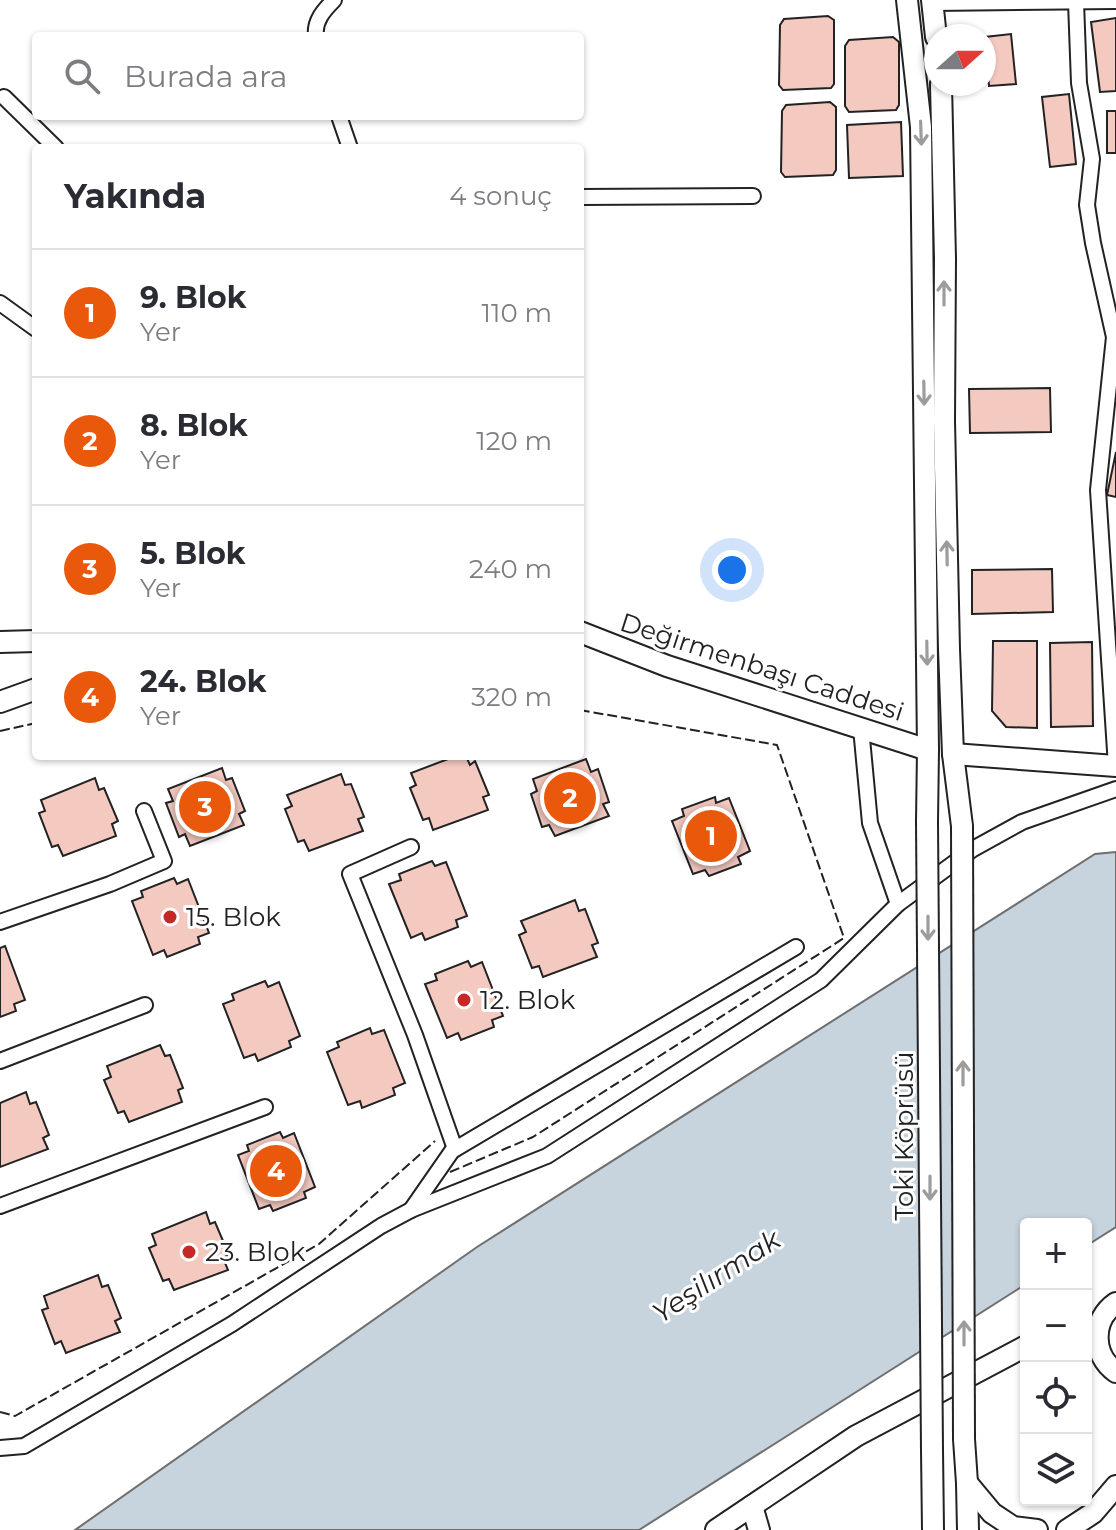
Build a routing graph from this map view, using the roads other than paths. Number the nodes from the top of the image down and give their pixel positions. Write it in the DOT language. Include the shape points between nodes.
graph roads {
  1 [pos="334,0"];
  2 [pos="907,0"];
  3 [pos="1116,1"];
  4 [pos="933,2"];
  5 [pos="1076,2"];
  6 [pos="935,24"];
  7 [pos="315,32"];
  8 [pos="941,96"];
  9 [pos="4,97"];
  10 [pos="340,120"];
  11 [pos="52,144"];
  12 [pos="349,144"];
  13 [pos="753,196"];
  14 [pos="584,197"];
  15 [pos="0,303"];
  16 [pos="32,326"];
  17 [pos="584,634"];
  18 [pos="32,641"];
  19 [pos="0,642"];
  20 [pos="32,690"];
  21 [pos="0,702"];
  22 [pos="861,728"];
  23 [pos="928,750"];
  24 [pos="953,754"];
  25 [pos="1116,766"];
  26 [pos="1116,789"];
  27 [pos="144,811"];
  28 [pos="411,847"];
  29 [pos="898,904"];
  30 [pos="0,922"];
  31 [pos="796,947"];
  32 [pos="145,1005"];
  33 [pos="0,1061"];
  34 [pos="265,1107"];
  35 [pos="455,1149"];
  36 [pos="0,1206"];
  37 [pos="411,1210"];
  38 [pos="1101,1315"];
  39 [pos="1020,1349"];
  40 [pos="1116,1372"];
  41 [pos="24,1446"];
  42 [pos="0,1448"];
  43 [pos="0,1460"];
  44 [pos="967,1483"];
  45 [pos="1116,1486"];
  46 [pos="933,1505"];
  47 [pos="752,1506"];
  48 [pos="716,1530"];
  49 [pos="759,1530"];
  50 [pos="919,1530"];
  51 [pos="933,1530"];
  52 [pos="968,1530"];
  53 [pos="1037,1530"];
  54 [pos="1067,1530"];
  1 -- 7 [label="street" via="321,14"];
  2 -- 23 [label="main road, Toki Köprüsü, one-way" via="921,127"];
  3 -- 5 [label="street"];
  4 -- 5 [label="street"];
  4 -- 6 [label="main road"];
  5 -- 25 [label="street" via="1079,83 1092,159 1087,205 1114,337 1098,490"];
  24 -- 8 [label="main road, one-way"];
  9 -- 11 [label="street"];
  10 -- 12 [label="street"];
  13 -- 14 [label="street"];
  15 -- 16 [label="street"];
  17 -- 22 [label="main road, Değirmenbaşı Caddesi"];
  18 -- 19 [label="main road"];
  20 -- 21 [label="main road"];
  22 -- 23 [label="main road, Değirmenbaşı Caddesi"];
  22 -- 29 [label="street" via="870,823"];
  23 -- 46 [label="main road, Toki Köprüsü, one-way, bridge"];
  24 -- 25 [label="main road"];
  44 -- 24 [label="main road, one-way, bridge" via="962,826"];
  26 -- 29 [label="street" via="1022,822 973,849"];
  27 -- 30 [label="street" via="164,861"];
  28 -- 35 [label="street" via="350,874"];
  29 -- 37 [label="street" via="821,980 547,1156"];
  31 -- 35 [label="street"];
  32 -- 33 [label="street"];
  34 -- 36 [label="street"];
  35 -- 37 [label="street"];
  37 -- 41 [label="street" via="232,1324"];
  38 -- 40 [label="main road" via="1098,1345"];
  39 -- 47 [label="main road" via="856,1436"];
  41 -- 42 [label="street"];
  41 -- 43 [label="street"];
  44 -- 52 [label="main road"];
  44 -- 53 [label="main road" via="992,1513 1013,1527"];
  45 -- 54 [label="main road" via="1093,1513"];
  46 -- 50 [label="main road"];
  46 -- 51 [label="main road, Toki Köprüsü"];
  47 -- 48 [label="main road"];
  47 -- 49 [label="main road"];
}
